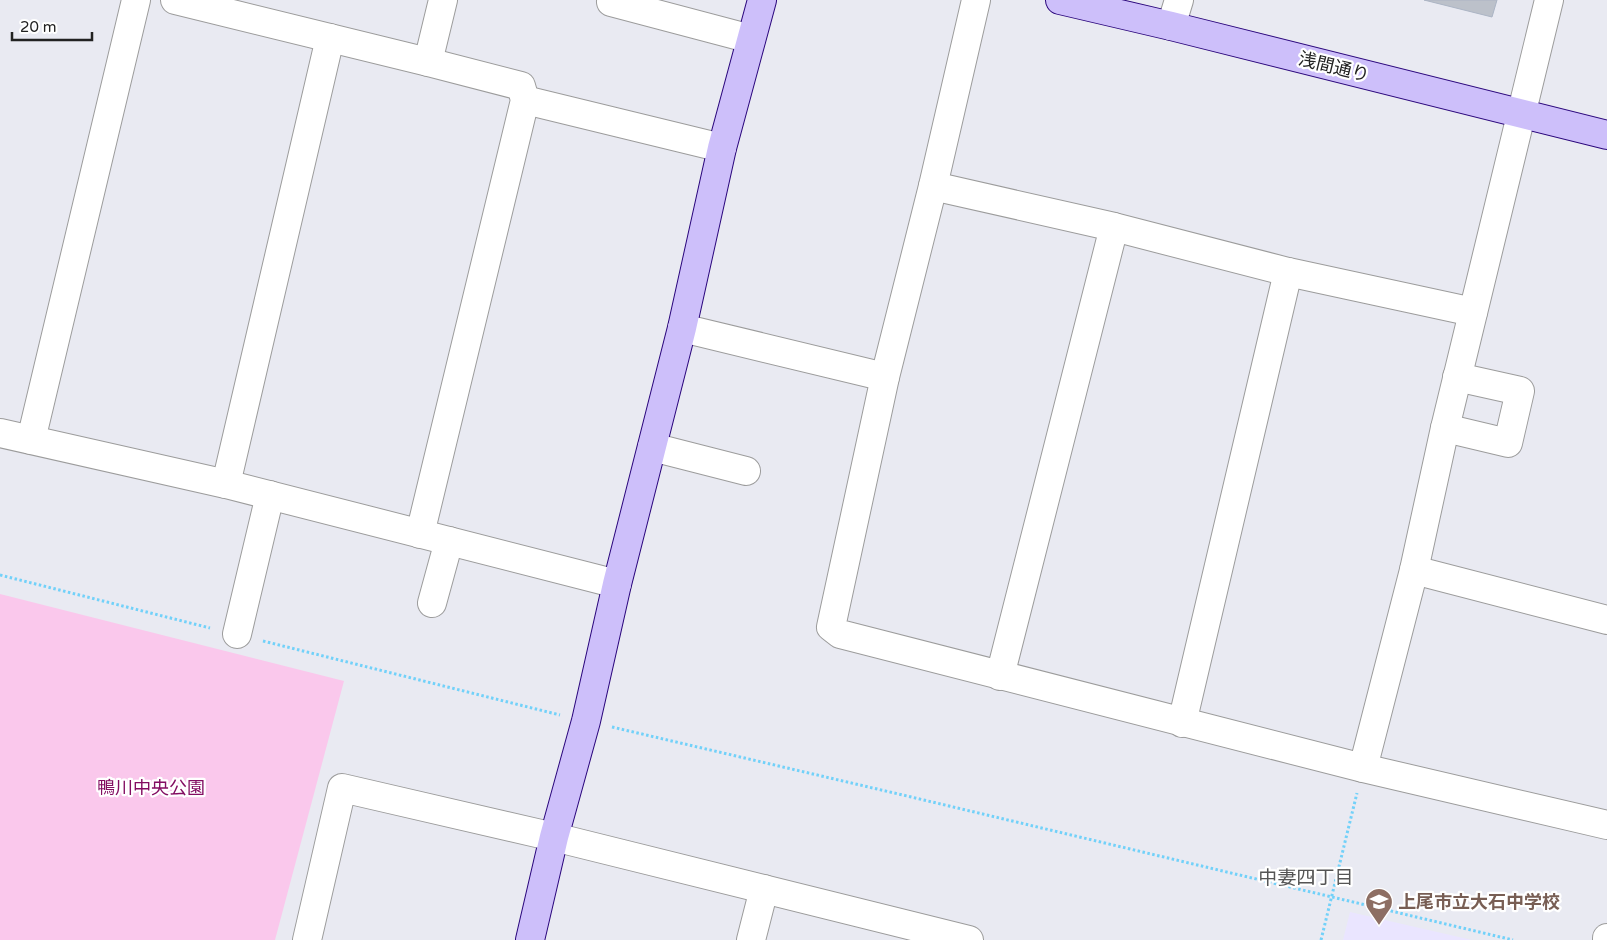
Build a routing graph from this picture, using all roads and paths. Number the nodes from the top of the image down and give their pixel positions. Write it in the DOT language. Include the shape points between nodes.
graph roads {
  1 [pos="136,0"];
  2 [pos="175,0"];
  3 [pos="443,0"];
  4 [pos="612,0"];
  5 [pos="762,0"];
  6 [pos="976,0"];
  7 [pos="1060,0"];
  8 [pos="1179,0"];
  9 [pos="1548,0"];
  10 [pos="1172,26"];
  11 [pos="330,38"];
  12 [pos="751,39"];
  13 [pos="428,62"];
  14 [pos="525,100"];
  15 [pos="1521,114"];
  16 [pos="1607,135"];
  17 [pos="722,148"];
  18 [pos="933,186"];
  19 [pos="1114,228"];
  20 [pos="1288,272"];
  21 [pos="1473,312"];
  22 [pos="682,328"];
  23 [pos="885,376"];
  24 [pos="1457,376"];
  25 [pos="1445,428"];
  26 [pos="0,433"];
  27 [pos="31,440"];
  28 [pos="652,447"];
  29 [pos="746,471"];
  30 [pos="226,484"];
  31 [pos="270,495"];
  32 [pos="420,534"];
  33 [pos="450,541"];
  34 [pos="1414,570"];
  35 [pos="0,575"];
  36 [pos="617,584"];
  37 [pos="432,604"];
  38 [pos="1605,612"];
  39 [pos="237,634"];
  40 [pos="1000,676"];
  41 [pos="586,721"];
  42 [pos="1182,723"];
  43 [pos="1363,768"];
  44 [pos="1607,826"];
  45 [pos="554,837"];
  46 [pos="764,889"];
  47 [pos="1331,898"];
  48 [pos="936,936"];
  49 [pos="306,940"];
  50 [pos="530,940"];
  51 [pos="751,940"];
  52 [pos="970,940"];
  53 [pos="1321,940"];
  54 [pos="1513,940"];
  1 -- 27 [label="street"];
  2 -- 11 [label="street"];
  3 -- 13 [label="street"];
  4 -- 12 [label="street"];
  5 -- 12 [label="street"];
  6 -- 18 [label="street"];
  7 -- 10 [label="street, 浅間通り"];
  8 -- 10 [label="street"];
  9 -- 15 [label="street"];
  10 -- 15 [label="street, 浅間通り"];
  11 -- 13 [label="street"];
  11 -- 30 [label="street"];
  12 -- 17 [label="street"];
  13 -- 14 [label="street" via="521,86"];
  14 -- 17 [label="street"];
  14 -- 32 [label="street"];
  15 -- 16 [label="street, 浅間通り"];
  15 -- 21 [label="street"];
  17 -- 22 [label="street"];
  18 -- 19 [label="street"];
  18 -- 23 [label="street"];
  19 -- 20 [label="street"];
  19 -- 40 [label="street"];
  20 -- 21 [label="street"];
  20 -- 42 [label="street"];
  21 -- 24 [label="street"];
  22 -- 23 [label="street"];
  22 -- 28 [label="street"];
  23 -- 40 [label="street" via="831,627 840,634"];
  24 -- 25 [label="street"];
  24 -- 25 [label="street" via="1520,390 1508,443"];
  25 -- 34 [label="street"];
  26 -- 27 [label="street"];
  27 -- 30 [label="street"];
  28 -- 29 [label="street"];
  28 -- 36 [label="street"];
  30 -- 31 [label="street"];
  31 -- 32 [label="street"];
  31 -- 39 [label="street"];
  32 -- 33 [label="street"];
  33 -- 36 [label="street"];
  33 -- 37 [label="street"];
  34 -- 38 [label="street"];
  34 -- 43 [label="street"];
  35 -- 39 [label="path"];
  36 -- 41 [label="street"];
  39 -- 41 [label="path"];
  40 -- 42 [label="street"];
  41 -- 45 [label="street"];
  41 -- 47 [label="path"];
  42 -- 43 [label="street"];
  43 -- 44 [label="street"];
  43 -- 47 [label="path"];
  45 -- 46 [label="street"];
  45 -- 49 [label="street" via="342,788"];
  45 -- 50 [label="street"];
  46 -- 48 [label="street"];
  46 -- 51 [label="street"];
  47 -- 53 [label="path"];
  47 -- 54 [label="path"];
  48 -- 52 [label="street"];
}
